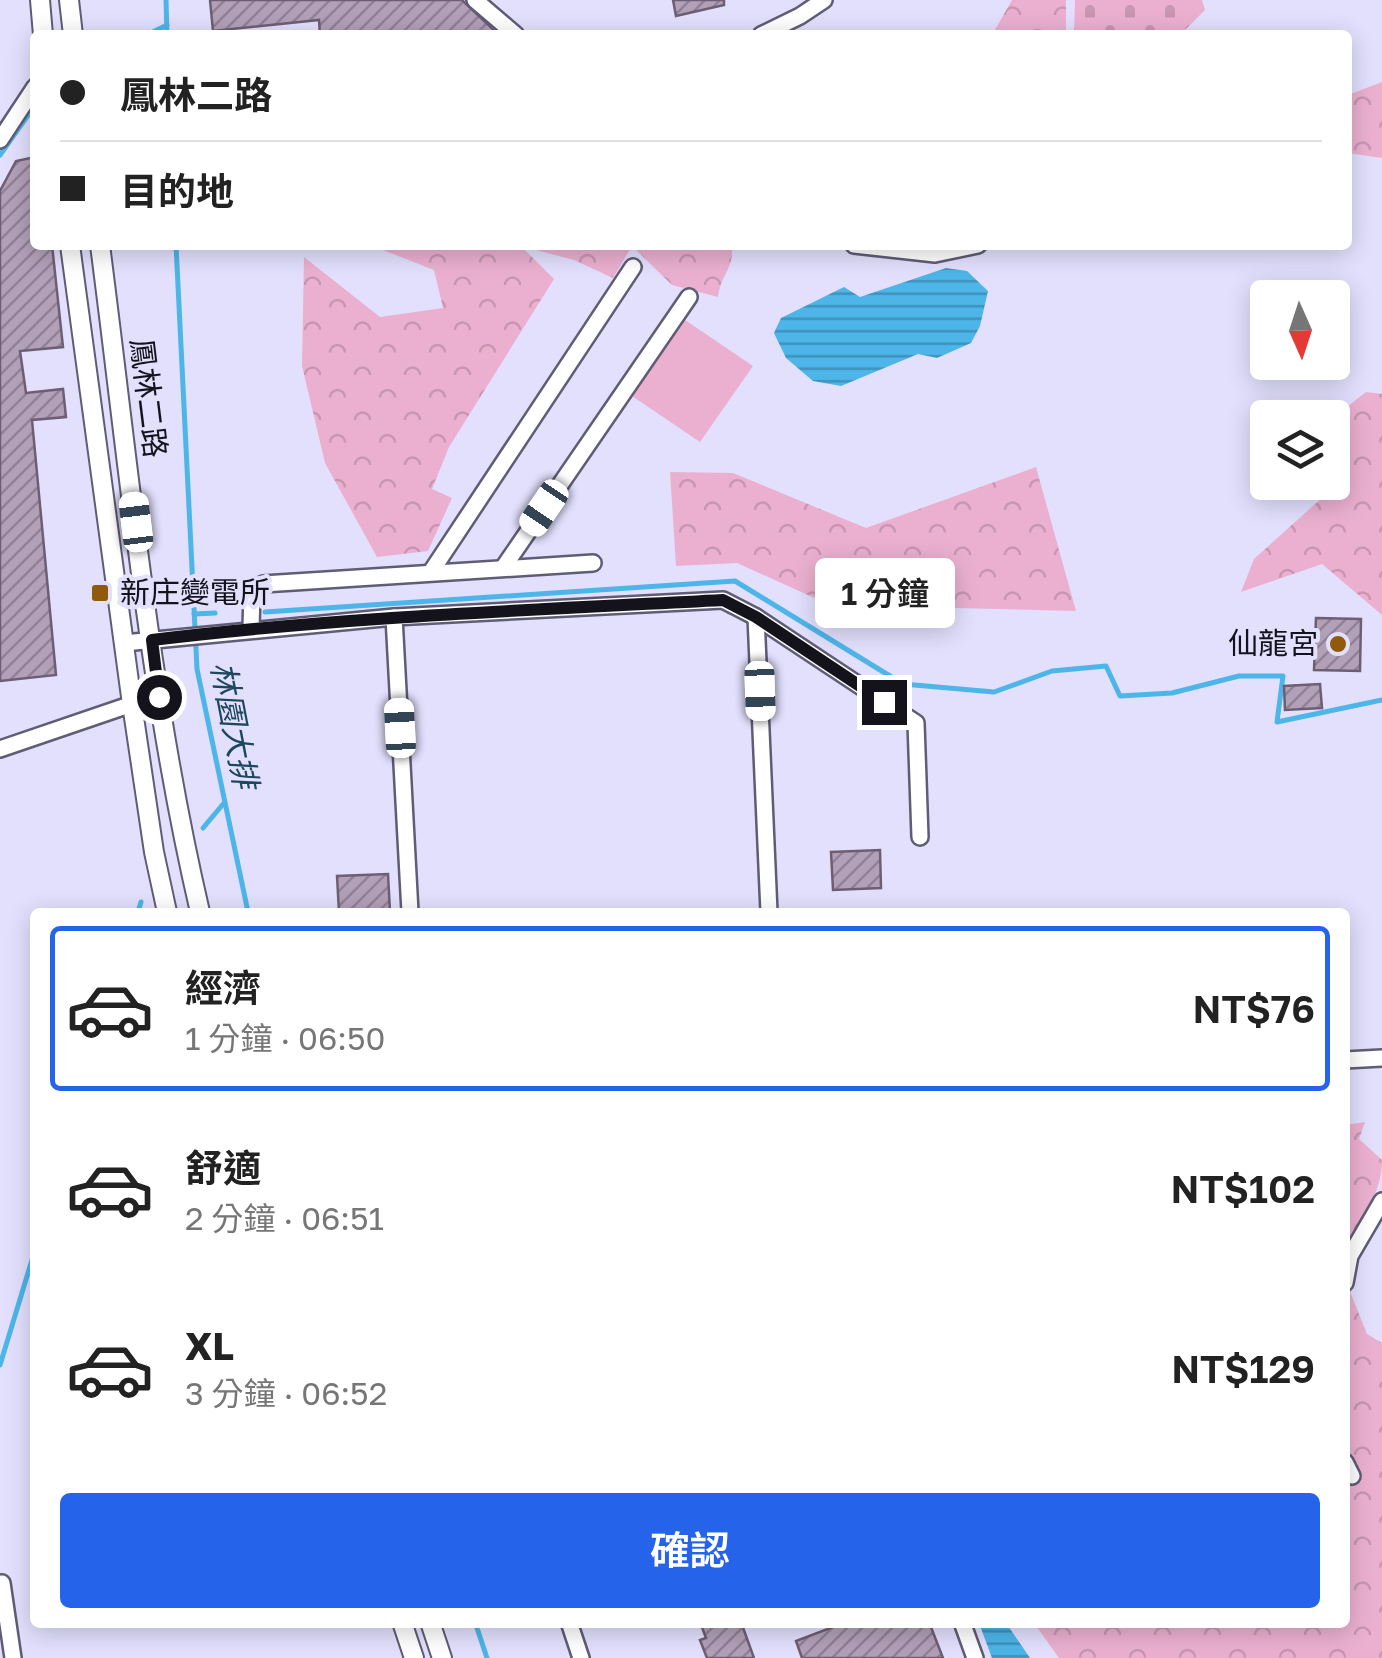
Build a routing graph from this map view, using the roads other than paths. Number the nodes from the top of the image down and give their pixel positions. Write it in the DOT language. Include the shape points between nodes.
graph roads {
  1 [pos="40,0"];
  2 [pos="69,0"];
  3 [pos="475,0"];
  4 [pos="824,0"];
  5 [pos="43,30"];
  6 [pos="72,30"];
  7 [pos="510,30"];
  8 [pos="772,30"];
  9 [pos="30,94"];
  10 [pos="0,140"];
  11 [pos="71,250"];
  12 [pos="101,250"];
  13 [pos="899,250"];
  14 [pos="954,250"];
  15 [pos="633,267"];
  16 [pos="689,297"];
  17 [pos="593,563"];
  18 [pos="503,568"];
  19 [pos="431,572"];
  20 [pos="394,617"];
  21 [pos="756,617"];
  22 [pos="251,628"];
  23 [pos="158,640"];
  24 [pos="124,643"];
  25 [pos="132,704"];
  26 [pos="0,749"];
  27 [pos="920,837"];
  28 [pos="167,908"];
  29 [pos="199,908"];
  30 [pos="410,908"];
  31 [pos="769,908"];
  32 [pos="1382,1058"];
  33 [pos="1350,1060"];
  34 [pos="1382,1201"];
  35 [pos="1350,1256"];
  36 [pos="2,1582"];
  37 [pos="404,1628"];
  38 [pos="432,1628"];
  39 [pos="570,1628"];
  40 [pos="964,1628"];
  41 [pos="13,1658"];
  42 [pos="414,1658"];
  43 [pos="442,1658"];
  44 [pos="581,1658"];
  45 [pos="974,1658"];
  1 -- 5 [label="main road"];
  2 -- 6 [label="main road"];
  3 -- 7 [label="street"];
  4 -- 8 [label="street"];
  9 -- 10 [label="street"];
  11 -- 24 [label="main road, 鳳林二路"];
  12 -- 23 [label="main road, 鳳林二路"];
  13 -- 14 [label="street"];
  15 -- 19 [label="street"];
  16 -- 18 [label="street"];
  17 -- 18 [label="street"];
  18 -- 19 [label="street"];
  19 -- 22 [label="street" via="263,584 252,593"];
  20 -- 21 [label="street" via="723,600"];
  20 -- 22 [label="street"];
  20 -- 30 [label="street"];
  21 -- 27 [label="street" via="916,723"];
  21 -- 31 [label="street"];
  22 -- 23 [label="street"];
  23 -- 24 [label="street"];
  23 -- 29 [label="main road, 鳳林二路" via="183,841"];
  24 -- 25 [label="main road, 鳳林二路"];
  25 -- 26 [label="street"];
  25 -- 28 [label="main road, 鳳林二路"];
  32 -- 33 [label="street"];
  34 -- 35 [label="street"];
  36 -- 41 [label="street"];
  37 -- 42 [label="main road"];
  38 -- 43 [label="main road"];
  39 -- 44 [label="street"];
  40 -- 45 [label="street"];
}
